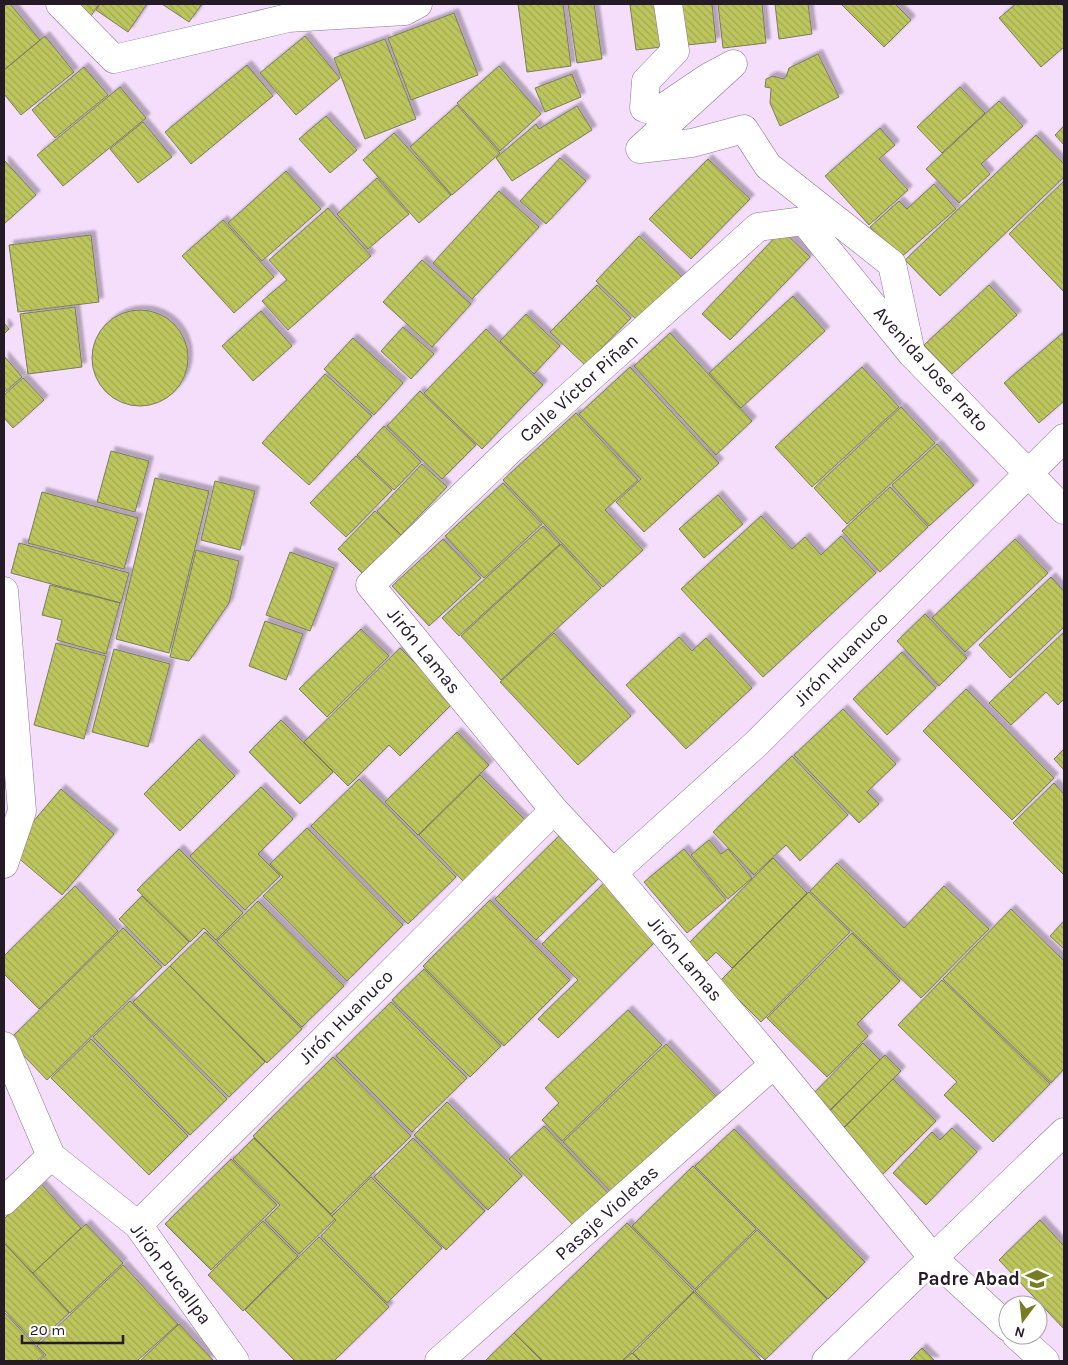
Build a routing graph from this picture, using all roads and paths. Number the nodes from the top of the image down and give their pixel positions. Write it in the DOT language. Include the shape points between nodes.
graph roads {
  1 [pos="60,4"];
  2 [pos="418,4"];
  3 [pos="668,4"];
  4 [pos="804,221"];
  5 [pos="912,354"];
  6 [pos="1064,438"];
  7 [pos="1028,473"];
  8 [pos="1064,510"];
  9 [pos="370,585"];
  10 [pos="4,591"];
  11 [pos="8,679"];
  12 [pos="554,810"];
  13 [pos="4,864"];
  14 [pos="613,874"];
  15 [pos="4,1046"];
  16 [pos="774,1064"];
  17 [pos="1064,1132"];
  18 [pos="51,1156"];
  19 [pos="4,1201"];
  20 [pos="138,1225"];
  21 [pos="933,1258"];
  22 [pos="998,1318"];
  23 [pos="1027,1345"];
  24 [pos="235,1361"];
  25 [pos="439,1361"];
  26 [pos="826,1361"];
  27 [pos="1045,1361"];
  1 -- 2 [label="street" via="114,59 288,18 405,11"];
  3 -- 5 [label="street" via="675,51 646,82 644,108 657,112 733,64 640,150 692,143 744,129 768,166 892,264"];
  4 -- 5 [label="street, Avenida Jose Prato"];
  4 -- 9 [label="street, Calle Víctor Piñan" via="758,227 511,449"];
  5 -- 7 [label="street, Avenida Jose Prato"];
  6 -- 7 [label="street, Jirón Huanuco"];
  7 -- 8 [label="street, Avenida Jose Prato"];
  7 -- 14 [label="street, Jirón Huanuco" via="756,744"];
  9 -- 12 [label="street, Jirón Lamas"];
  10 -- 11 [label="street"];
  11 -- 13 [label="street" via="22,811"];
  12 -- 14 [label="street, Jirón Lamas"];
  12 -- 20 [label="street, Jirón Huanuco"];
  14 -- 16 [label="street, Jirón Lamas"];
  15 -- 18 [label="street, Jirón Pucallpa"];
  16 -- 21 [label="street, Jirón Lamas"];
  16 -- 25 [label="street, Pasaje Violetas"];
  17 -- 21 [label="street"];
  18 -- 19 [label="street"];
  18 -- 20 [label="street, Jirón Pucallpa"];
  20 -- 24 [label="street, Jirón Pucallpa"];
  21 -- 22 [label="street, Jirón Lamas"];
  21 -- 26 [label="street"];
  23 -- 27 [label="street"];
}
